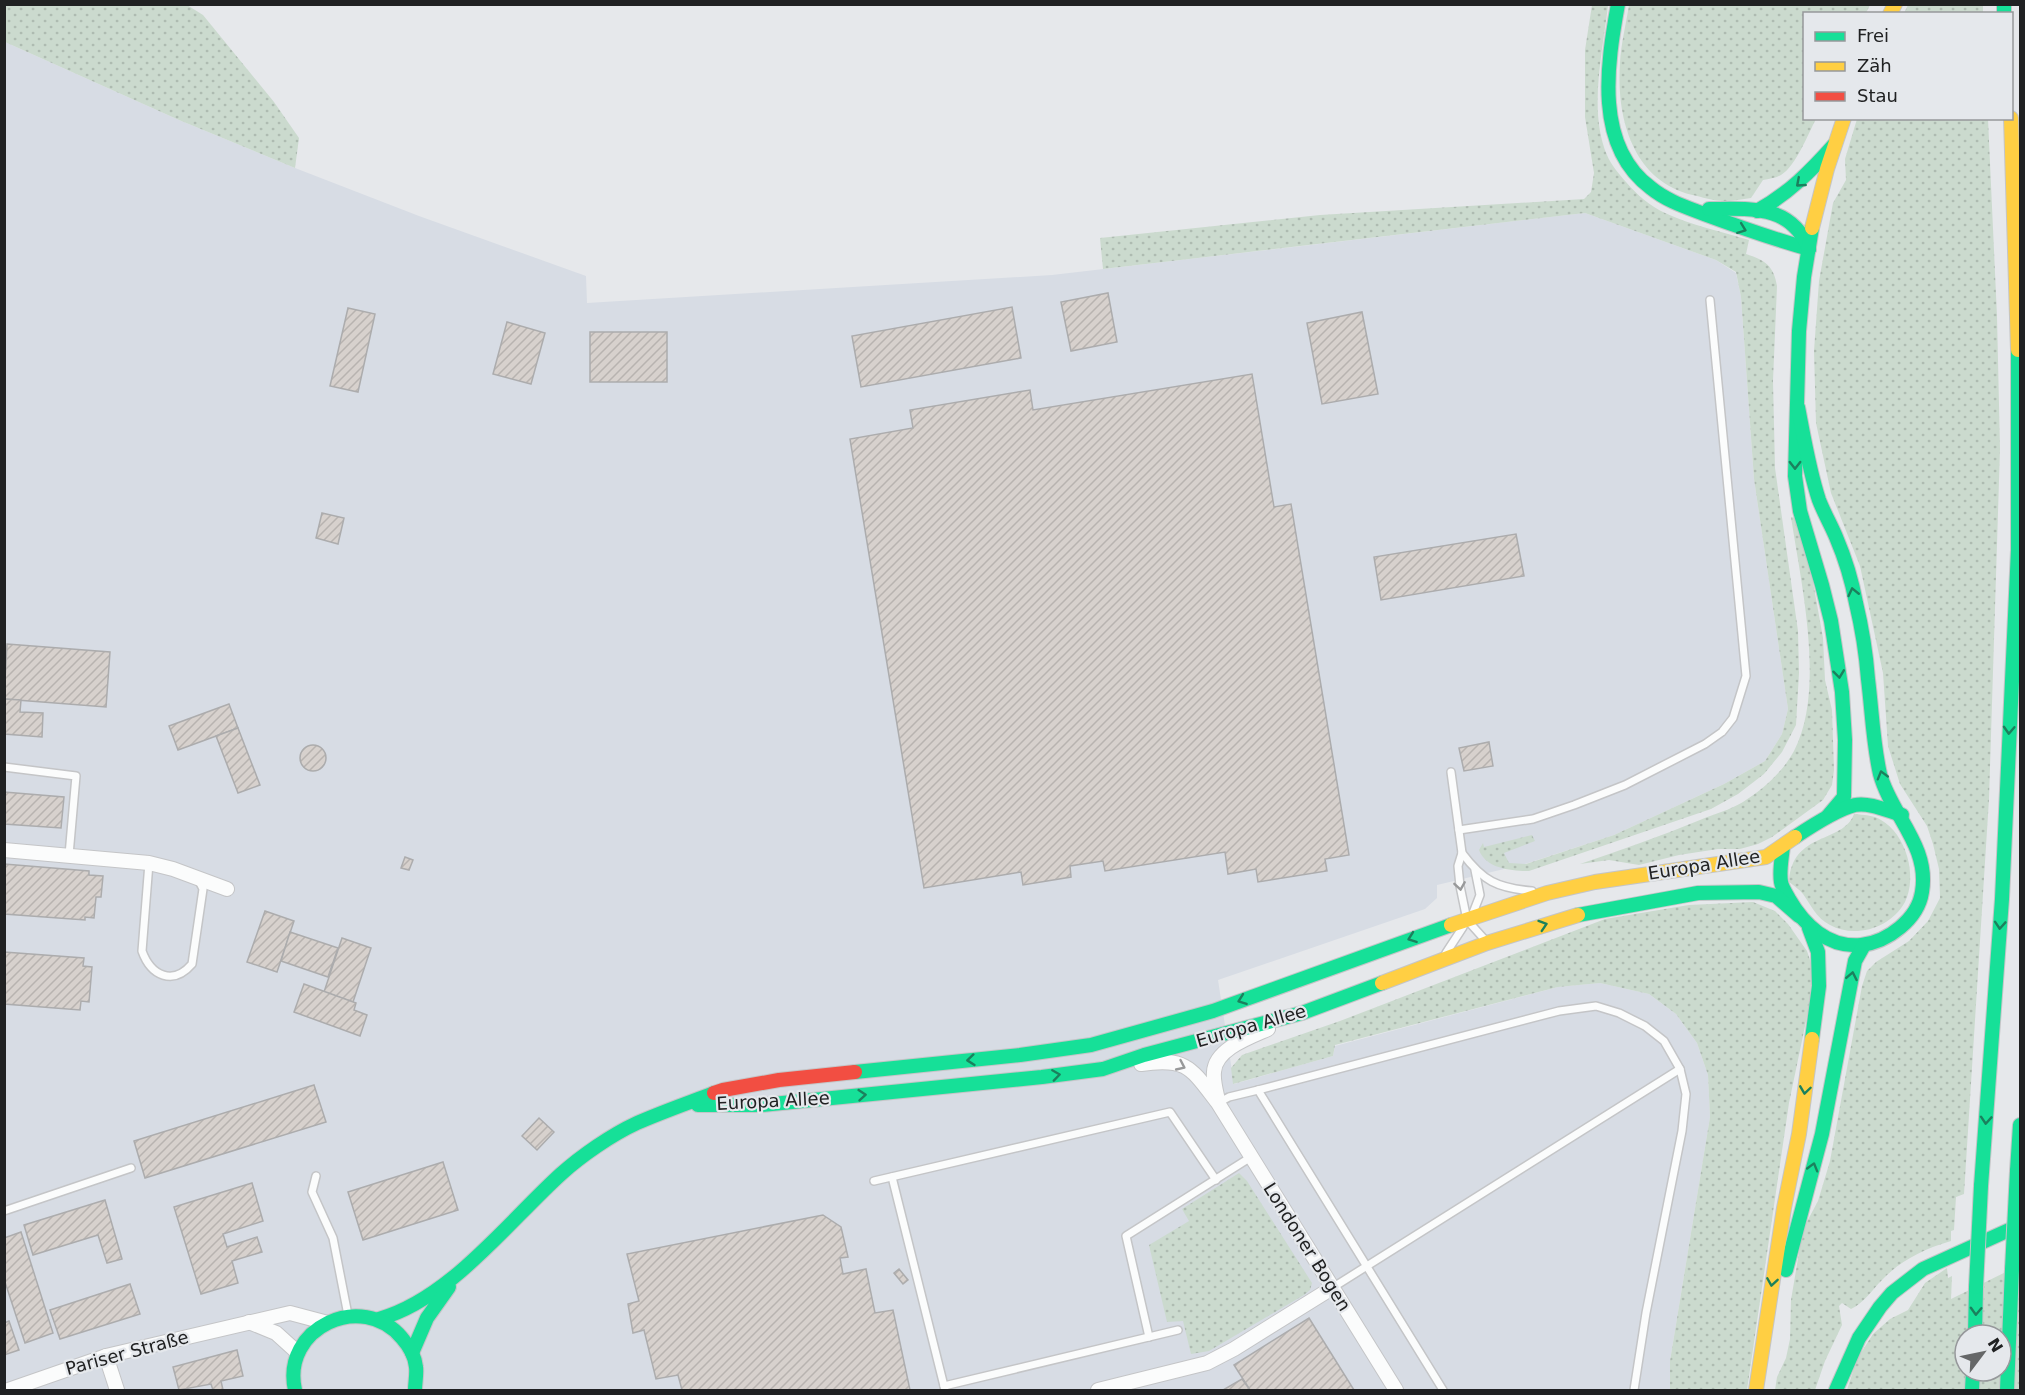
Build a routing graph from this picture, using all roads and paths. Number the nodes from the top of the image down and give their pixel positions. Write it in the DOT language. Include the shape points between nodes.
graph roads {
  1 [pos="1618,4"];
  2 [pos="1843,120"];
  3 [pos="2011,120"];
  4 [pos="1834,145"];
  5 [pos="1688,208"];
  6 [pos="1757,211"];
  7 [pos="1809,249"];
  8 [pos="1710,300"];
  9 [pos="1798,406"];
  10 [pos="4,767"];
  11 [pos="1451,772"];
  12 [pos="1902,815"];
  13 [pos="1826,818"];
  14 [pos="1459,830"];
  15 [pos="1783,846"];
  16 [pos="4,850"];
  17 [pos="1462,853"];
  18 [pos="69,855"];
  19 [pos="149,863"];
  20 [pos="1475,870"];
  21 [pos="198,879"];
  22 [pos="227,889"];
  23 [pos="1548,893"];
  24 [pos="1799,915"];
  25 [pos="1467,920"];
  26 [pos="1809,928"];
  27 [pos="1487,943"];
  28 [pos="1864,945"];
  29 [pos="1439,962"];
  30 [pos="1302,1013"];
  31 [pos="1103,1069"];
  32 [pos="1680,1069"];
  33 [pos="1258,1089"];
  34 [pos="1218,1102"];
  35 [pos="683,1106"];
  36 [pos="2020,1125"];
  37 [pos="1251,1157"];
  38 [pos="131,1168"];
  39 [pos="316,1176"];
  40 [pos="892,1177"];
  41 [pos="1216,1180"];
  42 [pos="874,1181"];
  43 [pos="4,1211"];
  44 [pos="2020,1225"];
  45 [pos="1367,1266"];
  46 [pos="460,1273"];
  47 [pos="1332,1288"];
  48 [pos="348,1315"];
  49 [pos="379,1319"];
  50 [pos="249,1322"];
  51 [pos="324,1322"];
  52 [pos="1976,1323"];
  53 [pos="1178,1330"];
  54 [pos="1149,1337"];
  55 [pos="297,1352"];
  56 [pos="412,1353"];
  57 [pos="106,1356"];
  58 [pos="417,1388"];
  59 [pos="945,1388"];
  60 [pos="8,1390"];
  61 [pos="117,1390"];
  62 [pos="295,1390"];
  63 [pos="1098,1390"];
  64 [pos="1396,1390"];
  65 [pos="1443,1390"];
  66 [pos="1634,1390"];
  67 [pos="1756,1390"];
  68 [pos="1767,1390"];
  69 [pos="1836,1390"];
  70 [pos="2007,1390"];
  1 -- 5 [label="main road" via="1609,81 1615,134 1628,162 1644,183"];
  2 -- 4 [label="main road"];
  3 -- 52 [label="main road, one-way, bridge" via="2019,378 2018,550 2002,899 1981,1186"];
  4 -- 6 [label="main road, one-way" via="1802,181"];
  4 -- 7 [label="main road"];
  5 -- 6 [label="main road"];
  5 -- 7 [label="main road, one-way"];
  6 -- 7 [label="main road" via="1793,221"];
  7 -- 9 [label="main road" via="1799,330"];
  8 -- 14 [label="lane" via="1746,676 1733,718 1706,744 1574,806 1533,819"];
  12 -- 9 [label="main road, one-way" via="1886,791 1879,766 1855,599 1848,568 1815,484"];
  9 -- 13 [label="main road, one-way" via="1797,501 1827,601 1844,724 1844,797"];
  10 -- 18 [label="lane" via="76,776"];
  11 -- 14 [label="lane"];
  12 -- 13 [label="main road" via="1856,805"];
  12 -- 28 [label="main road" via="1919,851 1922,892 1901,927 1884,939"];
  13 -- 15 [label="main road"];
  14 -- 17 [label="lane"];
  15 -- 23 [label="main road, Europa Allee" via="1754,860 1595,882"];
  15 -- 24 [label="main road" via="1781,883"];
  16 -- 18 [label="street"];
  17 -- 20 [label="lane"];
  17 -- 25 [label="lane, one-way" via="1458,866"];
  18 -- 19 [label="street"];
  19 -- 21 [label="street"];
  19 -- 21 [label="lane" via="142,951 155,972 176,977 192,964 203,889"];
  20 -- 23 [label="lane" via="1505,887"];
  20 -- 25 [label="lane" via="1479,895"];
  21 -- 22 [label="street"];
  23 -- 25 [label="main road, Europa Allee"];
  24 -- 26 [label="main road"];
  27 -- 24 [label="main road, Europa Allee, one-way" via="1568,917 1698,893 1770,894"];
  25 -- 27 [label="lane"];
  25 -- 29 [label="lane"];
  25 -- 35 [label="main road, Europa Allee, one-way" via="1213,1011 1100,1043 755,1083 723,1090"];
  26 -- 28 [label="main road" via="1840,944"];
  26 -- 67 [label="main road, one-way" via="1818,952 1820,986 1800,1134 1784,1208"];
  27 -- 29 [label="main road, Europa Allee"];
  68 -- 28 [label="main road, one-way" via="1788,1258 1822,1134 1855,961"];
  29 -- 30 [label="main road, Europa Allee"];
  30 -- 31 [label="main road, Europa Allee"];
  30 -- 34 [label="street, Londoner Bogen" via="1238,1043 1222,1056 1214,1070"];
  31 -- 34 [label="street, Londoner Bogen, one-way" via="1161,1061 1177,1063 1195,1074"];
  35 -- 31 [label="main road, Europa Allee, one-way" via="762,1105"];
  32 -- 33 [label="lane" via="1664,1041 1645,1026 1596,1006 1559,1011"];
  32 -- 45 [label="lane"];
  32 -- 66 [label="lane" via="1686,1094 1685,1115"];
  33 -- 34 [label="lane"];
  33 -- 45 [label="lane"];
  34 -- 37 [label="street, Londoner Bogen"];
  35 -- 46 [label="main road, Europa Allee" via="635,1124 586,1154"];
  36 -- 70 [label="main road, bridge"];
  37 -- 41 [label="lane"];
  37 -- 47 [label="street, Londoner Bogen"];
  38 -- 43 [label="lane"];
  39 -- 48 [label="lane" via="312,1192 333,1238"];
  40 -- 41 [label="lane" via="1170,1112"];
  40 -- 42 [label="lane"];
  40 -- 59 [label="lane"];
  41 -- 54 [label="lane" via="1126,1236"];
  44 -- 69 [label="main road" via="1924,1269 1900,1287 1858,1335"];
  45 -- 47 [label="lane"];
  45 -- 65 [label="lane"];
  46 -- 49 [label="main road, Europa Allee" via="397,1314"];
  46 -- 56 [label="main road, Europa Allee" via="425,1320"];
  47 -- 63 [label="street" via="1207,1363"];
  47 -- 64 [label="street, Londoner Bogen"];
  48 -- 49 [label="main road"];
  48 -- 51 [label="main road"];
  49 -- 56 [label="main road" via="393,1327"];
  50 -- 51 [label="street, Pariser Straße" via="290,1313"];
  50 -- 55 [label="street" via="276,1333"];
  50 -- 57 [label="street, Pariser Straße"];
  51 -- 55 [label="main road" via="308,1335"];
  53 -- 54 [label="lane"];
  54 -- 59 [label="lane"];
  55 -- 62 [label="main road" via="293,1369"];
  56 -- 58 [label="main road"];
  57 -- 60 [label="street, Pariser Straße"];
  57 -- 61 [label="street"];
}
